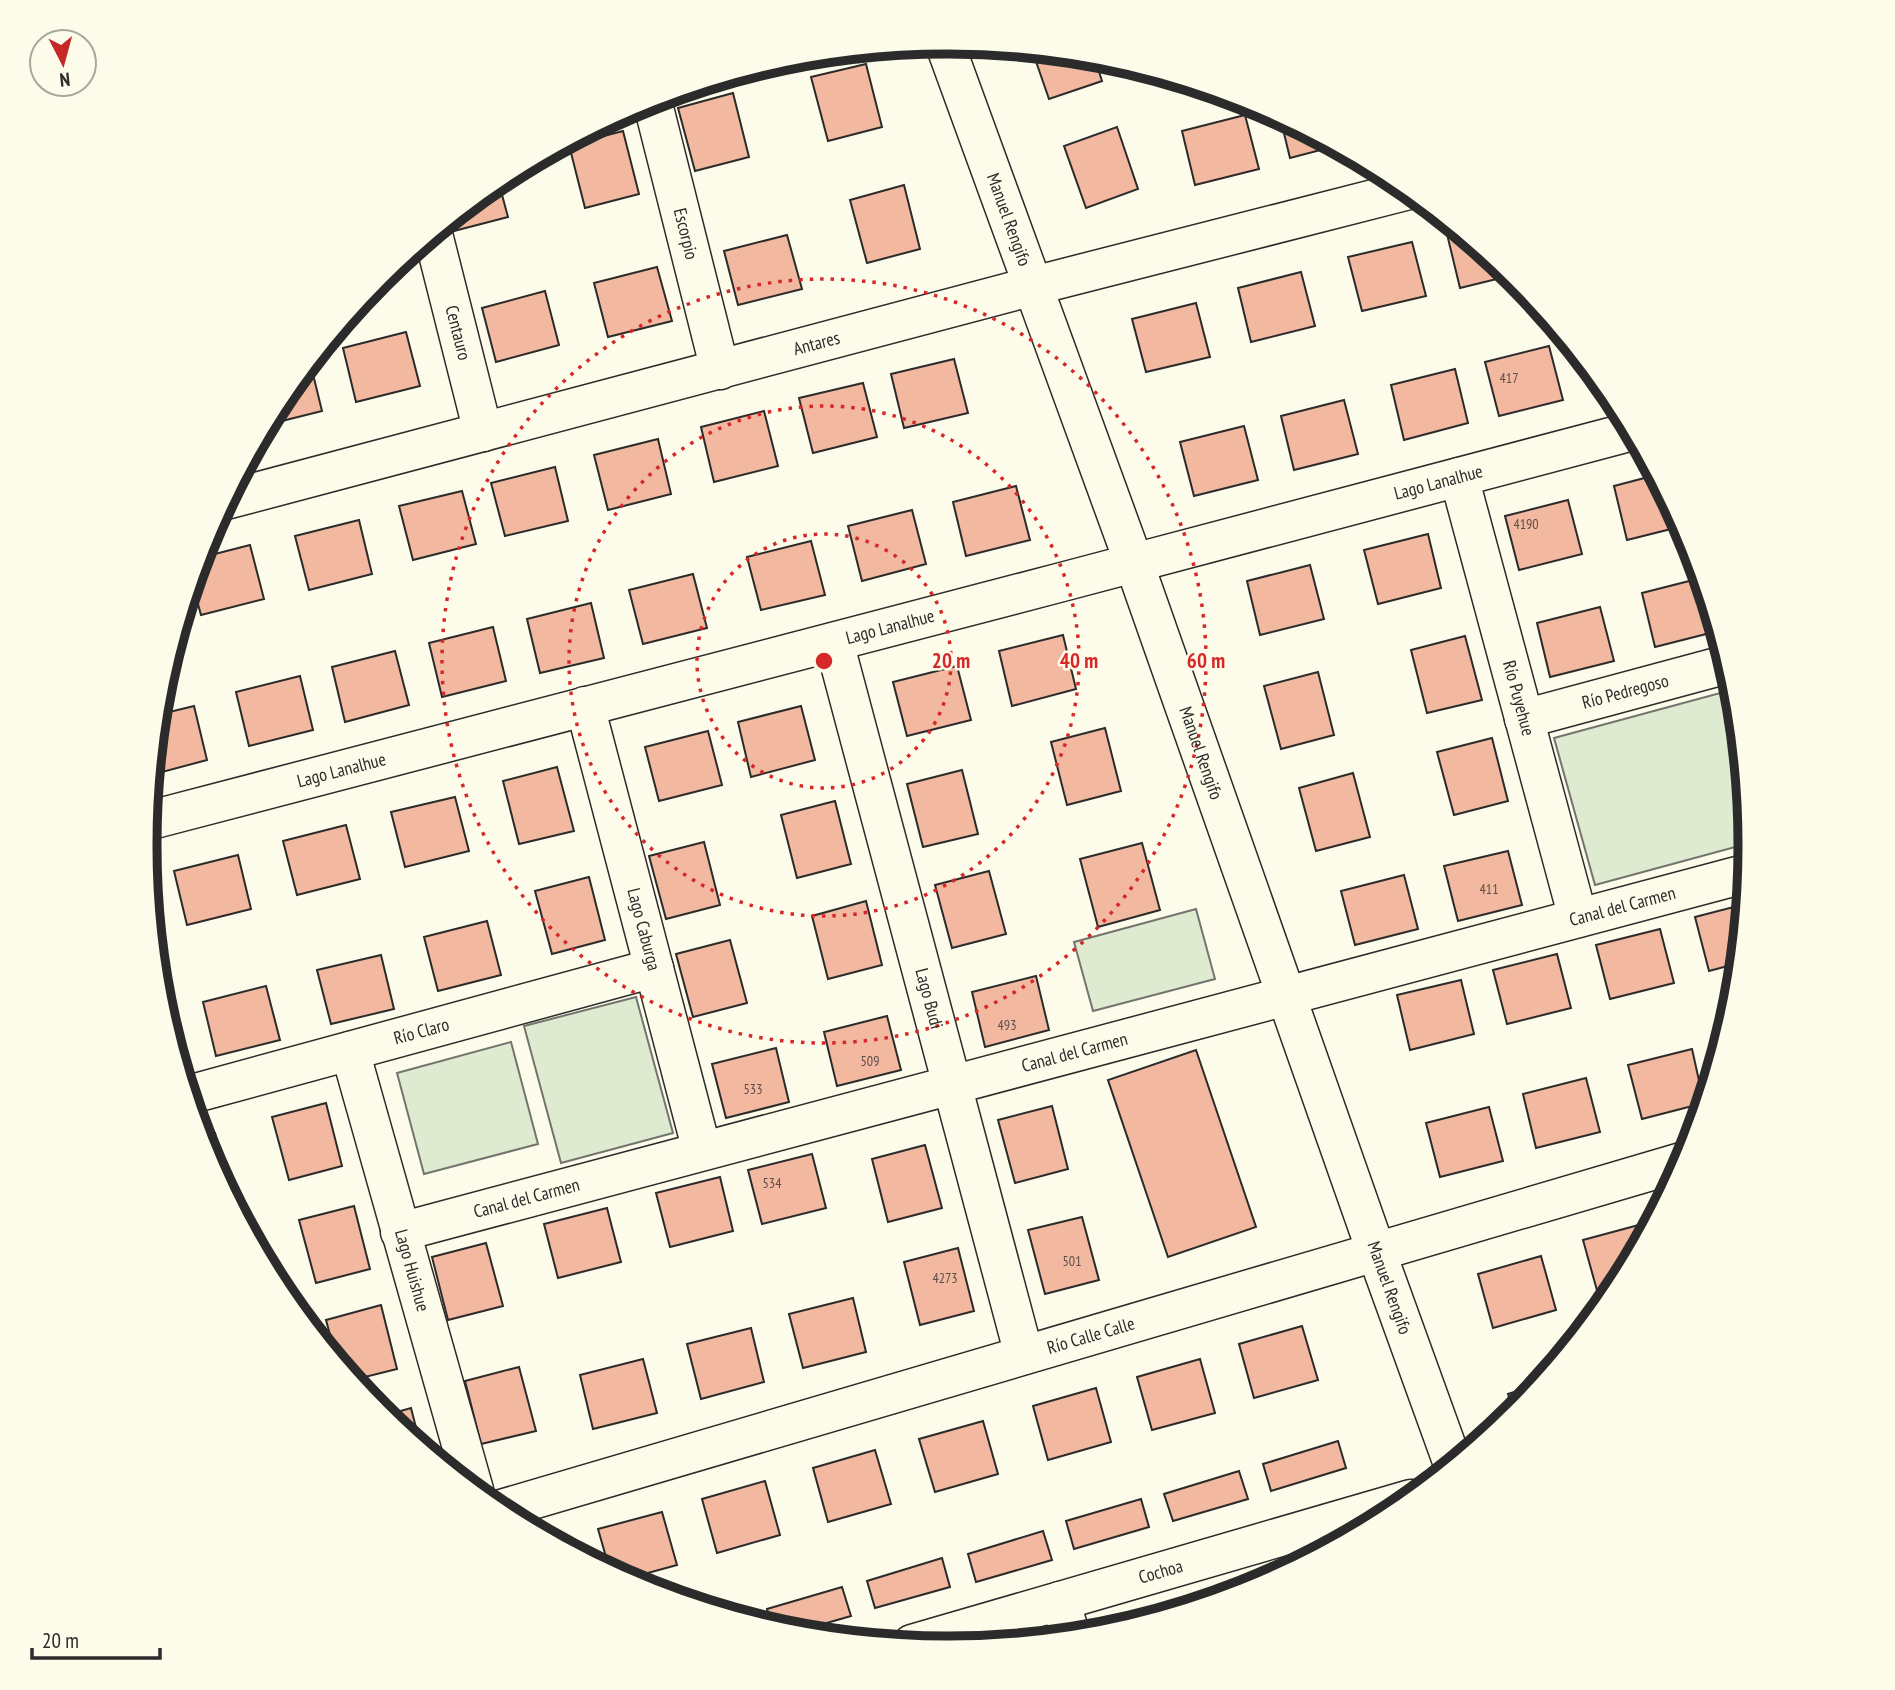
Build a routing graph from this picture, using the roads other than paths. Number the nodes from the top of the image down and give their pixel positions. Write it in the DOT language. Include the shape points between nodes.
graph roads {
  1 [pos="948,54"];
  2 [pos="655,110"];
  3 [pos="1395,194"];
  4 [pos="435,243"];
  5 [pos="1033,286"];
  6 [pos="720,370"];
  7 [pos="483,432"];
  8 [pos="1622,434"];
  9 [pos="1459,477"];
  10 [pos="237,497"];
  11 [pos="1134,564"];
  12 [pos="834,642"];
  13 [pos="1717,667"];
  14 [pos="585,706"];
  15 [pos="1524,719"];
  16 [pos="158,818"];
  17 [pos="1737,876"];
  18 [pos="1578,918"];
  19 [pos="654,968"];
  20 [pos="1286,996"];
  21 [pos="350,1051"];
  22 [pos="952,1085"];
  23 [pos="197,1093"];
  24 [pos="702,1151"];
  25 [pos="1670,1165"];
  26 [pos="400,1232"];
  27 [pos="1376,1251"];
  28 [pos="1024,1355"];
  29 [pos="1450,1455"];
  30 [pos="470,1475"];
  31 [pos="513,1505"];
  32 [pos="1369,1514"];
  33 [pos="1065,1619"];
  34 [pos="965,1635"];
  1 -- 5 [label="street, Manuel Rengifo"];
  2 -- 6 [label="street, Escorpio"];
  3 -- 5 [label="street, Antares"];
  4 -- 7 [label="street, Centauro"];
  5 -- 6 [label="street, Antares"];
  5 -- 11 [label="street, Manuel Rengifo"];
  6 -- 7 [label="street, Antares"];
  7 -- 10 [label="street, Antares"];
  8 -- 9 [label="street, Lago Lanalhue"];
  9 -- 11 [label="street, Lago Lanalhue"];
  9 -- 15 [label="street, Río Puyehue"];
  11 -- 12 [label="street, Lago Lanalhue"];
  11 -- 20 [label="street, Manuel Rengifo"];
  12 -- 14 [label="street, Lago Lanalhue"];
  12 -- 22 [label="street, Lago Budi"];
  13 -- 15 [label="street, Río Pedregoso"];
  14 -- 16 [label="street, Lago Lanalhue"];
  14 -- 19 [label="street, Lago Caburga"];
  15 -- 18 [label="street, Río Puyehue"];
  17 -- 18 [label="street, Canal del Carmen"];
  18 -- 20 [label="street, Canal del Carmen"];
  19 -- 21 [label="street, Río Claro"];
  19 -- 24 [label="street, Lago Caburga"];
  20 -- 22 [label="street, Canal del Carmen"];
  20 -- 27 [label="street, Manuel Rengifo"];
  21 -- 23 [label="street, Río Claro"];
  21 -- 26 [label="street, Lago Huishue"];
  22 -- 24 [label="street, Canal del Carmen"];
  22 -- 28 [label="street, Lago Budi"];
  24 -- 26 [label="street, Canal del Carmen"];
  25 -- 27 [label="street, Río Calle Calle"];
  26 -- 30 [label="street, Lago Huishue"];
  27 -- 28 [label="street, Río Calle Calle"];
  27 -- 29 [label="street, Manuel Rengifo"];
  28 -- 31 [label="street, Río Calle Calle"];
  32 -- 33 [label="street, Cochoa"];
  33 -- 34 [label="street, Cochoa"];
}
